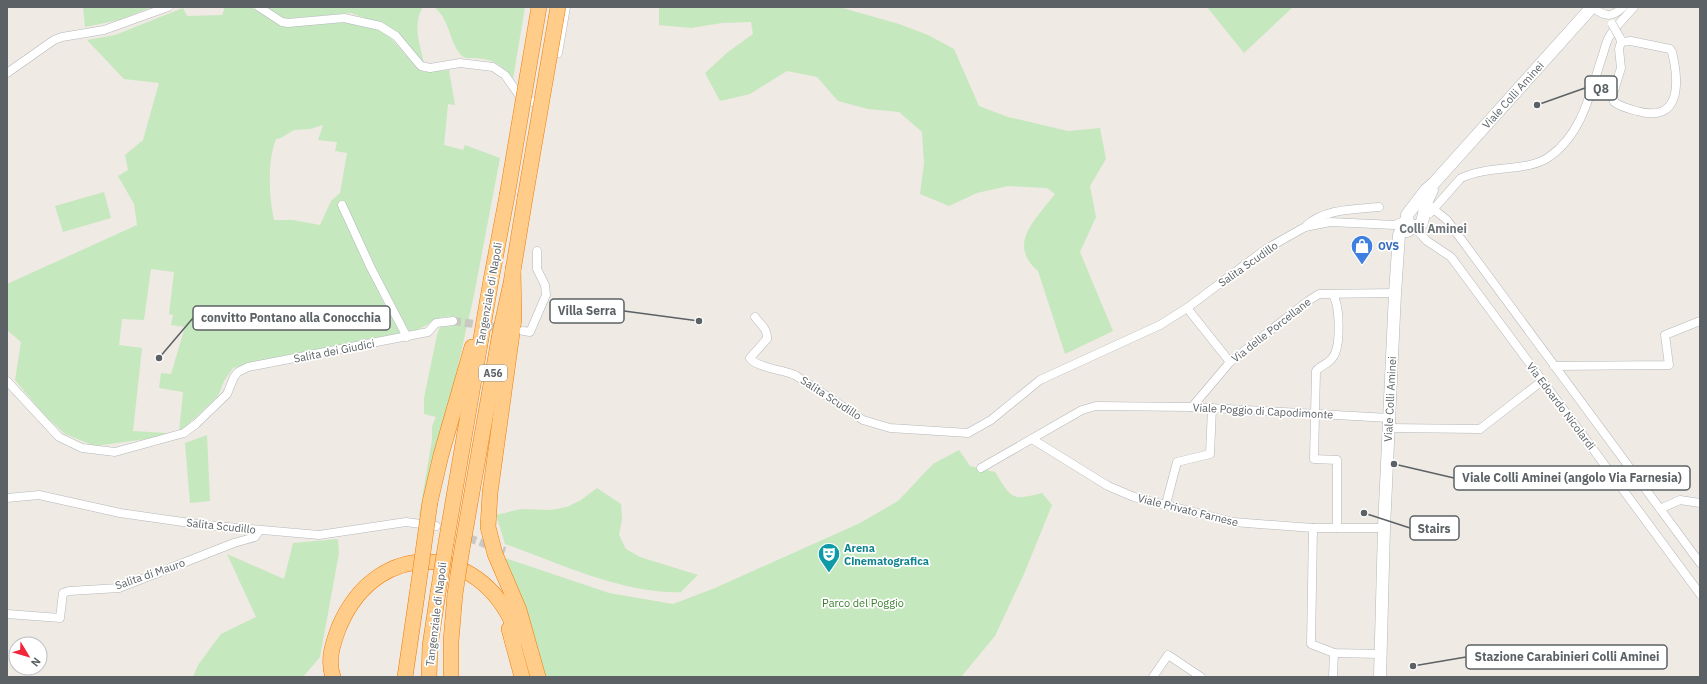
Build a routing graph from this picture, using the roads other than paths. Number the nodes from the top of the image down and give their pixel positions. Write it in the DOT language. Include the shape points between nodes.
graph roads {
  1 [pos="168,7"];
  2 [pos="259,7"];
  3 [pos="539,7"];
  4 [pos="558,7"];
  5 [pos="566,7"];
  6 [pos="1592,7"];
  7 [pos="1623,7"];
  8 [pos="1634,7"];
  9 [pos="1608,16"];
  10 [pos="1621,40"];
  11 [pos="7,73"];
  12 [pos="1434,183"];
  13 [pos="342,205"];
  14 [pos="1379,207"];
  15 [pos="1419,215"];
  16 [pos="1305,227"];
  17 [pos="537,251"];
  18 [pos="513,269"];
  19 [pos="491,280"];
  20 [pos="1395,293"];
  21 [pos="1333,295"];
  22 [pos="1187,308"];
  23 [pos="755,317"];
  24 [pos="453,321"];
  25 [pos="1700,321"];
  26 [pos="523,331"];
  27 [pos="407,337"];
  28 [pos="1230,362"];
  29 [pos="1554,366"];
  30 [pos="7,380"];
  31 [pos="1542,381"];
  32 [pos="1192,407"];
  33 [pos="1212,408"];
  34 [pos="1313,414"];
  35 [pos="1389,423"];
  36 [pos="1046,430"];
  37 [pos="1032,439"];
  38 [pos="1048,449"];
  39 [pos="981,468"];
  40 [pos="7,498"];
  41 [pos="1700,503"];
  42 [pos="1166,504"];
  43 [pos="1660,509"];
  44 [pos="436,526"];
  45 [pos="1313,528"];
  46 [pos="1337,528"];
  47 [pos="1384,528"];
  48 [pos="260,530"];
  49 [pos="1700,563"];
  50 [pos="1700,594"];
  51 [pos="7,614"];
  52 [pos="1334,653"];
  53 [pos="1380,654"];
  54 [pos="334,677"];
  55 [pos="340,677"];
  56 [pos="405,677"];
  57 [pos="429,677"];
  58 [pos="451,677"];
  59 [pos="522,677"];
  60 [pos="528,677"];
  61 [pos="538,677"];
  62 [pos="1153,677"];
  63 [pos="1201,677"];
  64 [pos="1333,677"];
  65 [pos="1380,677"];
  1 -- 11 [label="street" via="104,30 54,40"];
  2 -- 5 [label="street" via="282,22 288,23 344,18 380,26 396,36 421,66 430,68 460,63 493,67 505,75 522,98 533,102 544,97 552,85"];
  3 -- 19 [label="highway, Tangenziale di Napoli / A56, bridge"];
  4 -- 18 [label="highway, Tangenziale di Napoli / A56, bridge"];
  6 -- 9 [label="street"];
  6 -- 12 [label="main road, Viale Colli Aminei"];
  7 -- 9 [label="street"];
  8 -- 15 [label="street" via="1609,37 1582,117 1559,149 1548,158 1533,164 1490,169 1461,178"];
  9 -- 10 [label="street, bridge"];
  10 -- 10 [label="street" via="1621,68 1613,94 1614,102 1619,106 1652,114 1666,108 1675,98 1676,89 1672,52 1670,49"];
  12 -- 15 [label="main road, Viale Colli Aminei"];
  12 -- 15 [label="main road, Viale Colli Aminei" via="1426,190"];
  13 -- 27 [label="street"];
  14 -- 16 [label="street" via="1339,211 1312,220"];
  15 -- 16 [label="street, Salita Scudillo" via="1395,225 1330,222"];
  15 -- 20 [label="main road, Viale Colli Aminei" via="1400,231"];
  15 -- 29 [label="street, Via Edoardo Nicolardi" via="1450,223"];
  15 -- 31 [label="street, Via Edoardo Nicolardi" via="1427,241 1451,257"];
  16 -- 22 [label="street, Salita Scudillo" via="1266,249"];
  17 -- 26 [label="street" via="537,269 545,285 546,295 530,332"];
  18 -- 58 [label="highway, Tangenziale di Napoli / A56, bridge" via="455,594"];
  18 -- 61 [label="highway" via="514,319 490,494 488,527 494,549 519,610"];
  19 -- 56 [label="highway, bridge" via="430,502"];
  19 -- 57 [label="highway, Tangenziale di Napoli / A56, bridge" via="438,593 430,646"];
  20 -- 21 [label="street, Via delle Porcellane"];
  20 -- 35 [label="main road, Viale Colli Aminei"];
  21 -- 28 [label="street, Via delle Porcellane" via="1319,294 1308,300"];
  21 -- 34 [label="street" via="1338,306 1337,349 1333,357 1316,371"];
  22 -- 23 [label="street, Salita Scudillo" via="1160,325 1040,380 991,420 968,433 890,428 863,420 795,375 754,364 750,358 767,339 766,331"];
  22 -- 28 [label="street"];
  24 -- 27 [label="street, Salita dei Giudici" via="436,323 428,332"];
  25 -- 29 [label="street" via="1664,335 1669,365"];
  27 -- 30 [label="street, Salita dei Giudici" via="248,367 234,377 227,394 184,433 115,452 82,448 59,437"];
  28 -- 32 [label="street, Via delle Porcellane"];
  29 -- 43 [label="street, Via Edoardo Nicolardi"];
  31 -- 35 [label="street, Viale Poggio di Capodimonte" via="1480,430"];
  31 -- 50 [label="street, Via Edoardo Nicolardi"];
  32 -- 33 [label="street, Viale Poggio di Capodimonte"];
  32 -- 36 [label="street, Viale Poggio di Capodimonte" via="1096,406 1082,410"];
  33 -- 34 [label="street, Viale Poggio di Capodimonte"];
  33 -- 42 [label="street" via="1210,454 1177,462"];
  34 -- 35 [label="street, Viale Poggio di Capodimonte"];
  34 -- 46 [label="street" via="1314,459 1337,460"];
  35 -- 47 [label="main road, Viale Colli Aminei"];
  36 -- 37 [label="street"];
  36 -- 38 [label="street"];
  37 -- 38 [label="street, Viale Privato Farnese"];
  37 -- 39 [label="street"];
  38 -- 42 [label="street, Viale Privato Farnese" via="1108,486 1134,497"];
  40 -- 48 [label="street, Salita Scudillo" via="39,495 120,513"];
  41 -- 43 [label="street" via="1680,500"];
  42 -- 45 [label="street, Viale Privato Farnese" via="1233,522"];
  43 -- 49 [label="street, Via Edoardo Nicolardi"];
  44 -- 48 [label="street, Salita Scudillo" via="406,522 319,535"];
  45 -- 46 [label="street, Viale Privato Farnese"];
  45 -- 52 [label="street" via="1311,644"];
  46 -- 47 [label="street, Viale Privato Farnese"];
  47 -- 53 [label="main road, Viale Colli Aminei"];
  48 -- 51 [label="street, Salita di Mauro" via="255,537 119,588 63,593 60,618"];
  52 -- 53 [label="street"];
  52 -- 64 [label="street"];
  53 -- 65 [label="main road, Viale Colli Aminei"];
  54 -- 60 [label="highway" via="331,657 336,635 359,594 385,572 406,563 424,561 440,563 462,571 496,597 508,613 514,628"];
  55 -- 59 [label="highway" via="337,659 340,642 361,601 387,577 420,567 453,573 477,587 492,601 509,629"];
  62 -- 63 [label="street" via="1168,655"];
}
